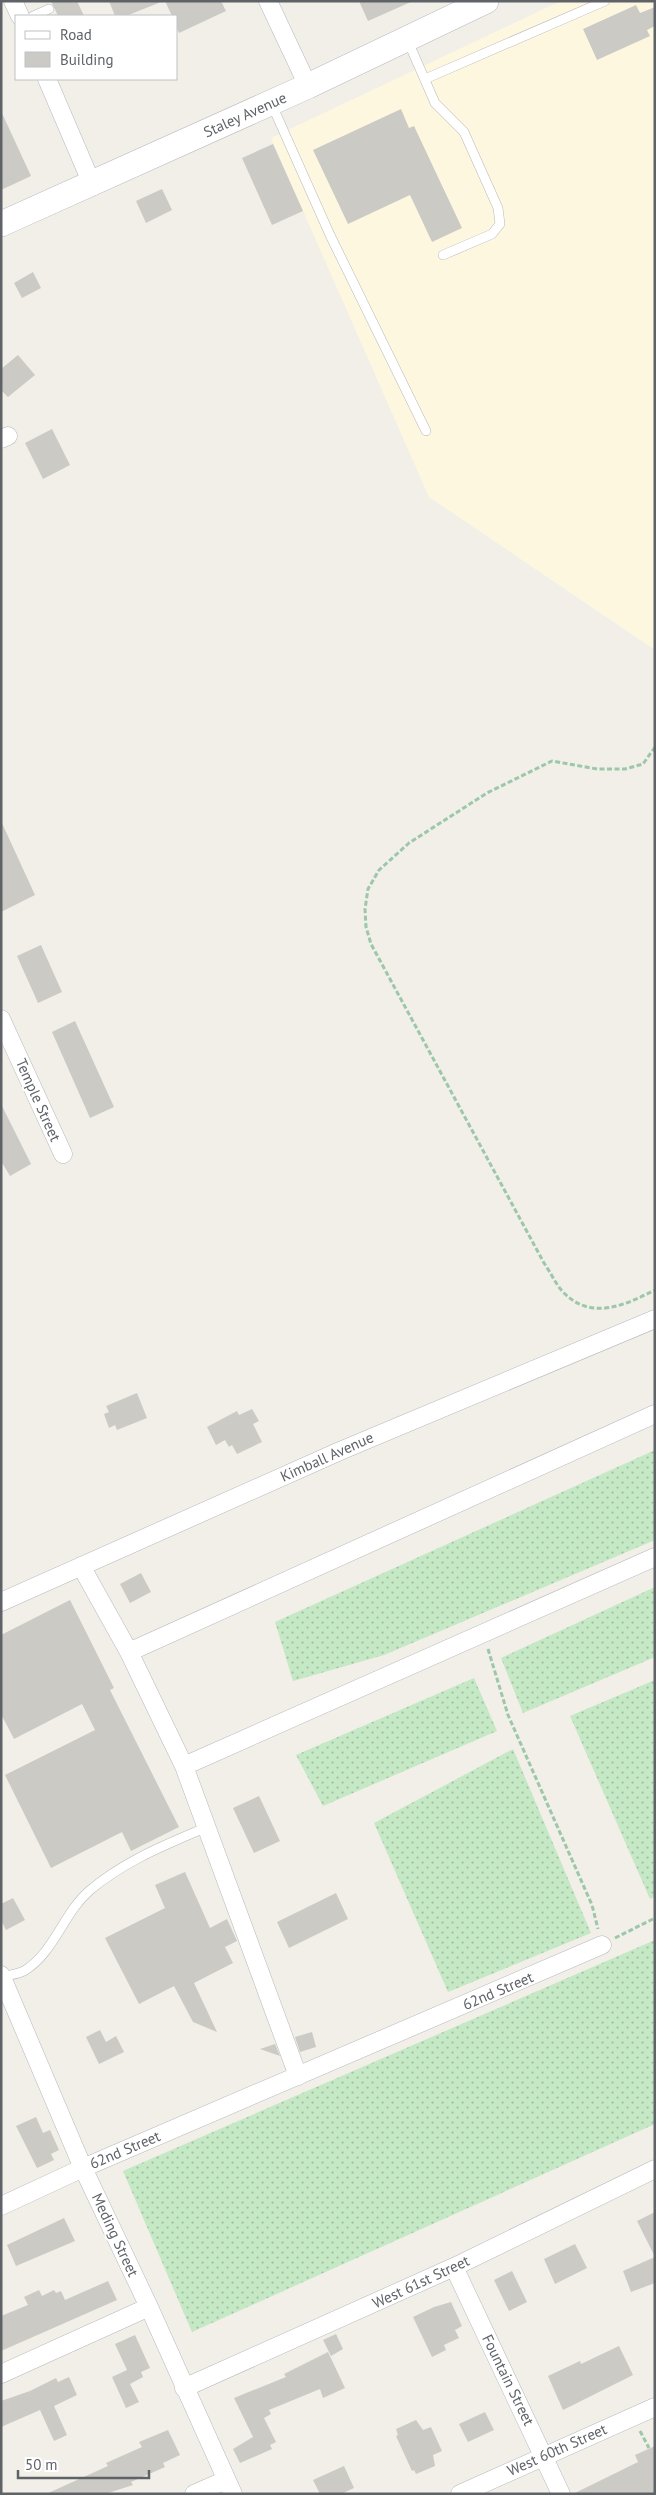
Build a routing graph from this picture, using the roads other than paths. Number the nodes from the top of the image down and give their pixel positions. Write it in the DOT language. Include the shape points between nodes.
graph roads {
  1 [pos="13,1"];
  2 [pos="268,1"];
  3 [pos="605,1"];
  4 [pos="475,4"];
  5 [pos="49,9"];
  6 [pos="20,15"];
  7 [pos="35,15"];
  8 [pos="407,39"];
  9 [pos="425,79"];
  10 [pos="46,80"];
  11 [pos="308,86"];
  12 [pos="271,102"];
  13 [pos="92,184"];
  14 [pos="1,224"];
  15 [pos="443,255"];
  16 [pos="426,431"];
  17 [pos="1,1018"];
  18 [pos="63,1154"];
  19 [pos="655,1319"];
  20 [pos="655,1414"];
  21 [pos="655,1557"];
  22 [pos="82,1566"];
  23 [pos="1,1602"];
  24 [pos="129,1652"];
  25 [pos="184,1766"];
  26 [pos="207,1827"];
  27 [pos="602,1945"];
  28 [pos="3,1985"];
  29 [pos="298,2076"];
  30 [pos="83,2168"];
  31 [pos="655,2169"];
  32 [pos="1,2206"];
  33 [pos="454,2267"];
  34 [pos="149,2307"];
  35 [pos="1,2374"];
  36 [pos="184,2388"];
  37 [pos="655,2407"];
  38 [pos="545,2456"];
  39 [pos="230,2487"];
  40 [pos="194,2494"];
  41 [pos="460,2494"];
  42 [pos="561,2494"];
  1 -- 6 [label="street"];
  2 -- 11 [label="street"];
  3 -- 9 [label="lane"];
  4 -- 8 [label="street, Staley Avenue"];
  5 -- 7 [label="lane"];
  8 -- 9 [label="lane"];
  8 -- 11 [label="street, Staley Avenue"];
  9 -- 15 [label="lane" via="435,103 464,132 498,208 500,224 492,234"];
  10 -- 13 [label="street"];
  11 -- 12 [label="street, Staley Avenue"];
  12 -- 13 [label="street, Staley Avenue"];
  12 -- 16 [label="lane" via="330,235"];
  13 -- 14 [label="street, Staley Avenue"];
  17 -- 18 [label="street, Temple Street"];
  19 -- 22 [label="street, Kimball Avenue" via="340,1451"];
  20 -- 24 [label="street"];
  21 -- 25 [label="street"];
  22 -- 23 [label="street, Kimball Avenue"];
  22 -- 24 [label="street"];
  24 -- 25 [label="street"];
  25 -- 26 [label="street"];
  26 -- 28 [label="lane" via="117,1869 88,1892 71,1911 39,1960"];
  26 -- 29 [label="street"];
  27 -- 29 [label="street, 62nd Street"];
  28 -- 30 [label="street, Meding Street"];
  29 -- 30 [label="street, 62nd Street"];
  30 -- 32 [label="street, 62nd Street"];
  30 -- 34 [label="street, Meding Street"];
  31 -- 33 [label="street, West 61st Street"];
  33 -- 36 [label="street, West 61st Street"];
  33 -- 38 [label="street, Fountain Street"];
  34 -- 35 [label="street"];
  34 -- 36 [label="street, Meding Street"];
  36 -- 39 [label="street, Meding Street"];
  37 -- 38 [label="street, West 60th Street"];
  38 -- 41 [label="street, West 60th Street"];
  38 -- 42 [label="street, Fountain Street"];
  39 -- 40 [label="street"];
}
